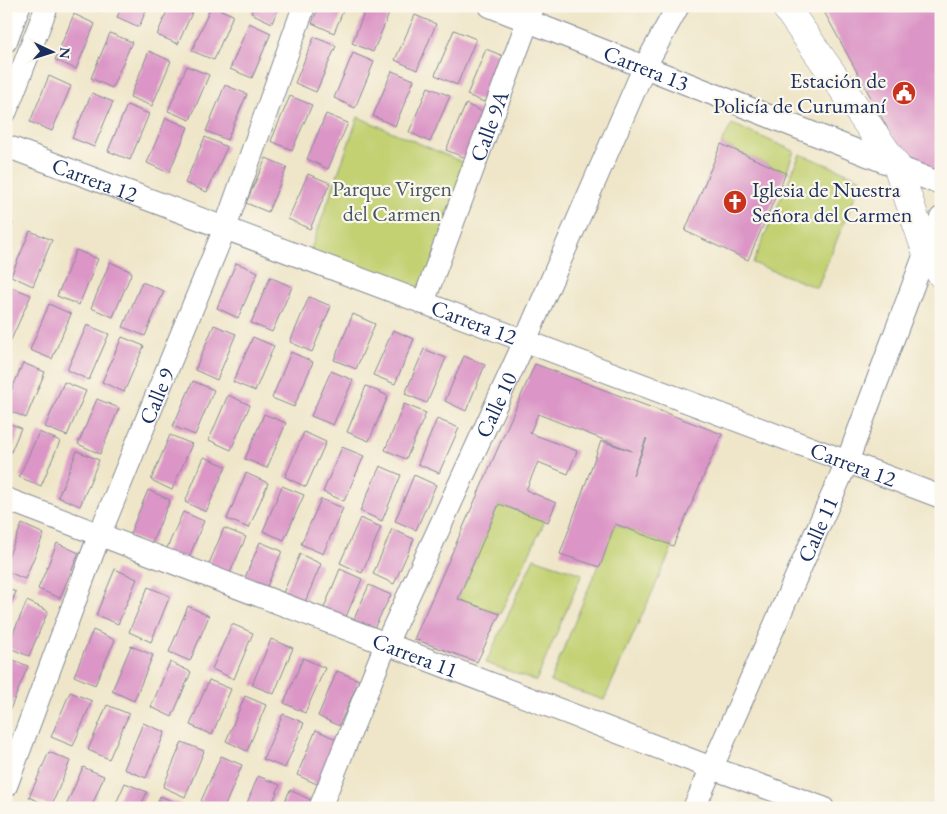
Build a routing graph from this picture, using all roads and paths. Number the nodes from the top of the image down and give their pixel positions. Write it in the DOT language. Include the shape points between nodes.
graph roads {
  1 [pos="19,6"];
  2 [pos="47,6"];
  3 [pos="304,6"];
  4 [pos="490,6"];
  5 [pos="678,6"];
  6 [pos="785,7"];
  7 [pos="530,14"];
  8 [pos="6,40"];
  9 [pos="644,68"];
  10 [pos="6,111"];
  11 [pos="6,146"];
  12 [pos="898,168"];
  13 [pos="941,184"];
  14 [pos="941,218"];
  15 [pos="225,228"];
  16 [pos="926,250"];
  17 [pos="941,274"];
  18 [pos="423,303"];
  19 [pos="525,341"];
  20 [pos="847,462"];
  21 [pos="941,497"];
  22 [pos="6,500"];
  23 [pos="99,536"];
  24 [pos="386,644"];
  25 [pos="712,768"];
  26 [pos="6,786"];
  27 [pos="320,808"];
  28 [pos="694,808"];
  29 [pos="823,808"];
  1 -- 8 [label="street"];
  2 -- 10 [label="street"];
  3 -- 15 [label="street, Calle 9"];
  4 -- 7 [label="street, Carrera 13"];
  5 -- 9 [label="street, Calle 10"];
  6 -- 12 [label="highway"];
  7 -- 9 [label="street, Carrera 13"];
  7 -- 18 [label="street, Calle 9A"];
  9 -- 12 [label="street, Carrera 13"];
  9 -- 19 [label="street, Calle 10"];
  11 -- 15 [label="street, Carrera 12"];
  12 -- 13 [label="street, Carrera 13"];
  12 -- 16 [label="highway"];
  14 -- 16 [label="street, Calle 11"];
  15 -- 18 [label="street, Carrera 12"];
  15 -- 23 [label="street, Calle 9"];
  16 -- 17 [label="highway"];
  16 -- 20 [label="street, Calle 11"];
  18 -- 19 [label="street, Carrera 12"];
  19 -- 20 [label="street, Carrera 12"];
  19 -- 24 [label="street, Calle 10"];
  20 -- 21 [label="street, Carrera 12"];
  20 -- 25 [label="street, Calle 11"];
  22 -- 23 [label="street, Carrera 11"];
  23 -- 24 [label="street, Carrera 11"];
  23 -- 26 [label="street, Calle 9"];
  24 -- 25 [label="street, Carrera 11"];
  24 -- 27 [label="street, Calle 10"];
  25 -- 28 [label="street, Calle 11"];
  25 -- 29 [label="street, Carrera 11"];
}
